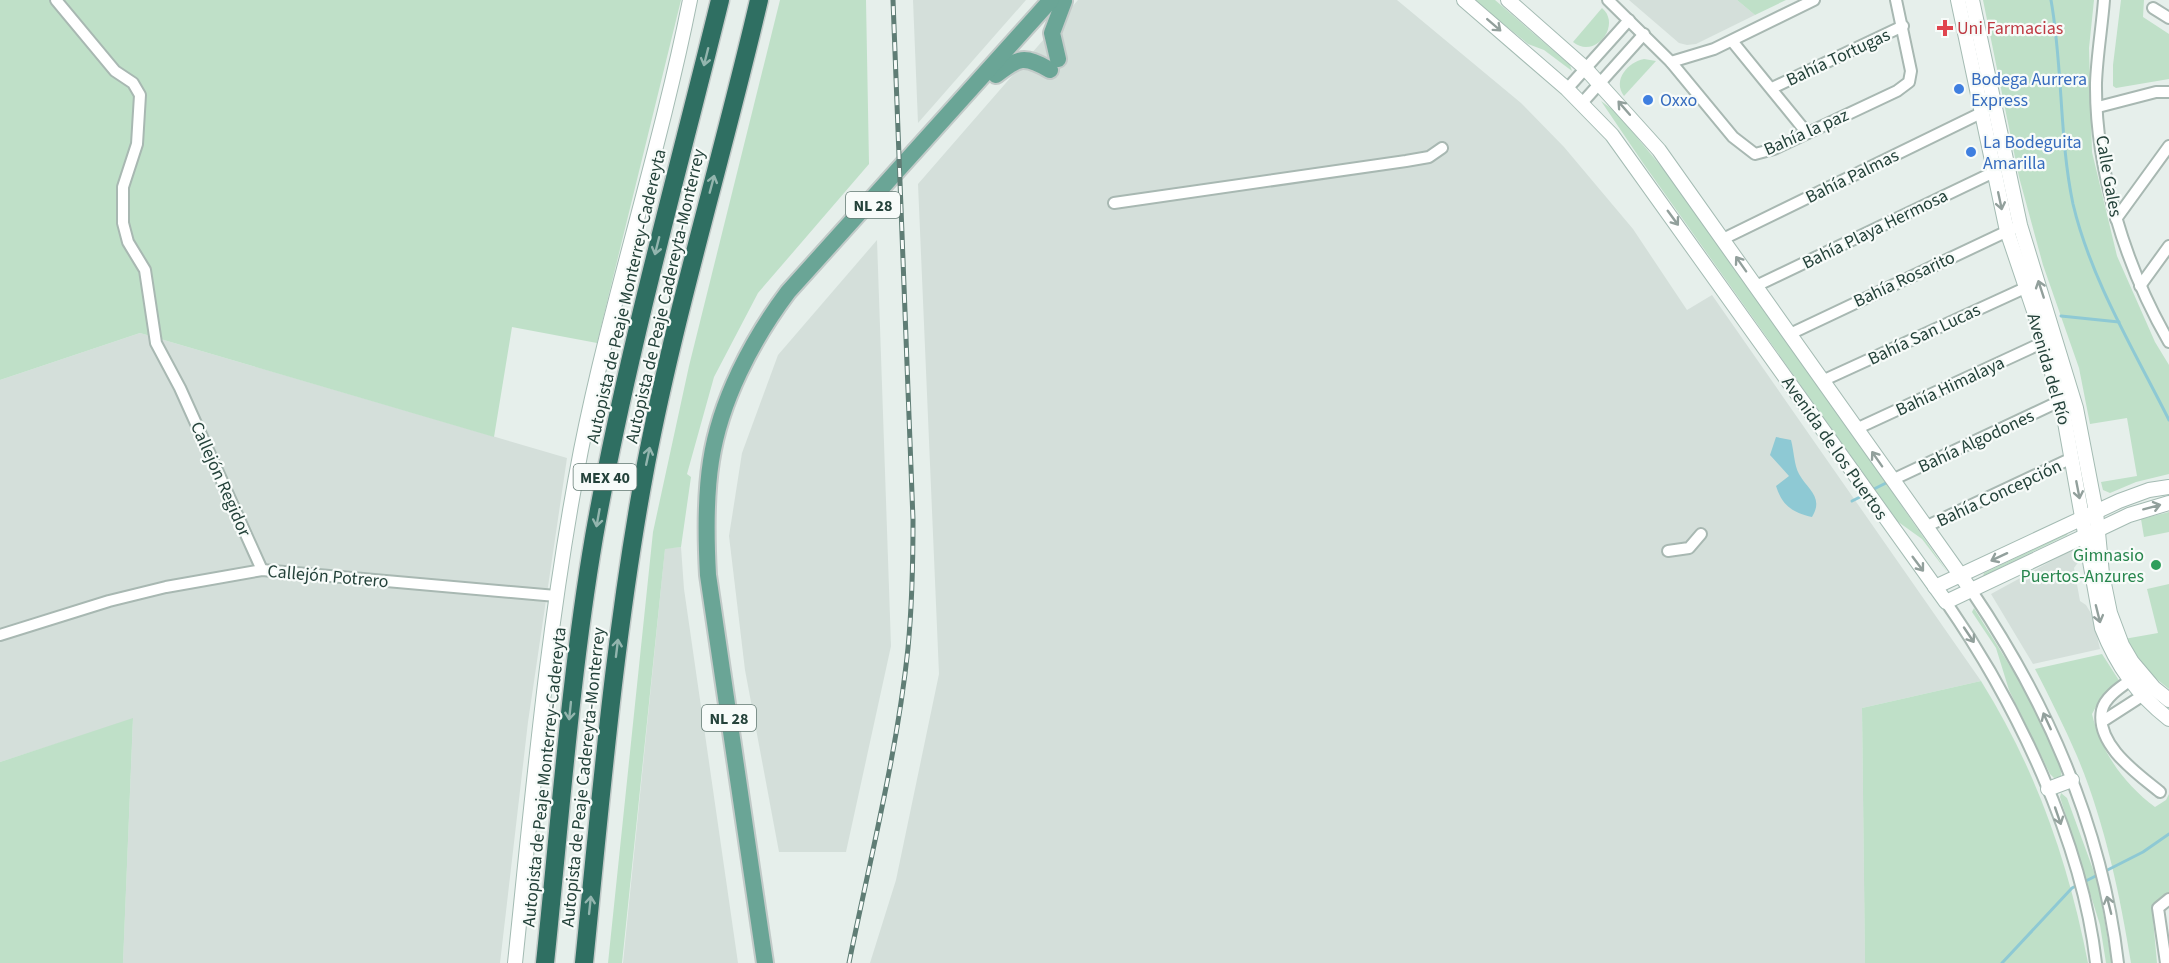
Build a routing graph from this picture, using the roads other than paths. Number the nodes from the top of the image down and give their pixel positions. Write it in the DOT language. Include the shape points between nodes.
graph roads {
  1 [pos="56,0"];
  2 [pos="690,0"];
  3 [pos="720,0"];
  4 [pos="759,0"];
  5 [pos="1051,0"];
  6 [pos="1065,0"];
  7 [pos="1464,0"];
  8 [pos="1508,0"];
  9 [pos="1608,0"];
  10 [pos="1815,0"];
  11 [pos="1896,0"];
  12 [pos="1958,0"];
  13 [pos="1972,0"];
  14 [pos="2104,0"];
  15 [pos="1801,3"];
  16 [pos="2153,8"];
  17 [pos="2169,18"];
  18 [pos="1629,20"];
  19 [pos="1903,26"];
  20 [pos="1644,34"];
  21 [pos="1732,40"];
  22 [pos="1671,62"];
  23 [pos="1585,68"];
  24 [pos="996,75"];
  25 [pos="1600,83"];
  26 [pos="1772,88"];
  27 [pos="1567,89"];
  28 [pos="2169,93"];
  29 [pos="1582,103"];
  30 [pos="2097,107"];
  31 [pos="1981,113"];
  32 [pos="1807,133"];
  33 [pos="2169,146"];
  34 [pos="1442,148"];
  35 [pos="1994,172"];
  36 [pos="1114,203"];
  37 [pos="2116,219"];
  38 [pos="2013,228"];
  39 [pos="1723,238"];
  40 [pos="2169,246"];
  41 [pos="1756,286"];
  42 [pos="2139,286"];
  43 [pos="2025,288"];
  44 [pos="1790,334"];
  45 [pos="2044,342"];
  46 [pos="2169,342"];
  47 [pos="1822,381"];
  48 [pos="2067,407"];
  49 [pos="1856,429"];
  50 [pos="2072,459"];
  51 [pos="711,472"];
  52 [pos="1892,480"];
  53 [pos="2169,487"];
  54 [pos="2169,503"];
  55 [pos="2090,514"];
  56 [pos="1925,527"];
  57 [pos="2092,532"];
  58 [pos="1701,534"];
  59 [pos="1668,551"];
  60 [pos="262,570"];
  61 [pos="1959,575"];
  62 [pos="1935,587"];
  63 [pos="1971,590"];
  64 [pos="556,596"];
  65 [pos="1947,602"];
  66 [pos="0,635"];
  67 [pos="2135,677"];
  68 [pos="2154,688"];
  69 [pos="2142,696"];
  70 [pos="2169,700"];
  71 [pos="2169,719"];
  72 [pos="2103,721"];
  73 [pos="2072,780"];
  74 [pos="2048,789"];
  75 [pos="2160,792"];
  76 [pos="2169,899"];
  77 [pos="515,963"];
  78 [pos="545,963"];
  79 [pos="584,963"];
  80 [pos="765,963"];
  81 [pos="2096,963"];
  82 [pos="2118,963"];
  83 [pos="2166,963"];
  1 -- 60 [label="street, Callejón Regidor" via="140,95 137,144 123,187 123,223 128,242 145,270 156,343"];
  2 -- 64 [label="street" via="590,410"];
  3 -- 78 [label="highway, Autopista de Peaje Monterrey-Cadereyta / MEX 40, one-way" via="643,302 606,474 570,708"];
  79 -- 4 [label="highway, Autopista de Peaje Cadereyta-Monterrey / MEX 40, one-way" via="619,635 643,485 688,279"];
  5 -- 51 [label="main road, NL 28" via="775,308 733,389 719,430"];
  6 -- 24 [label="main road, NL 28"];
  6 -- 24 [label="main road" via="1052,33 1054,64 1015,60"];
  7 -- 27 [label="street, Avenida de los Puertos, one-way"];
  8 -- 23 [label="street, Avenida de los Puertos"];
  9 -- 18 [label="street, Bahía la paz"];
  10 -- 15 [label="street"];
  11 -- 19 [label="street, Bahía la paz"];
  12 -- 31 [label="street, Avenida del Río"];
  13 -- 38 [label="street, Avenida del Río"];
  14 -- 30 [label="street, Calle Gales"];
  15 -- 21 [label="street"];
  16 -- 17 [label="street"];
  18 -- 20 [label="street, Bahía la paz"];
  18 -- 23 [label="street"];
  19 -- 26 [label="street, Bahía Tortugas"];
  19 -- 32 [label="street, Bahía la paz" via="1911,71 1909,82 1898,91"];
  20 -- 22 [label="street, Bahía la paz"];
  20 -- 25 [label="street"];
  21 -- 22 [label="street" via="1694,57"];
  21 -- 26 [label="street"];
  22 -- 32 [label="street, Bahía la paz" via="1749,152 1764,153"];
  23 -- 25 [label="street, Avenida de los Puertos"];
  23 -- 27 [label="street"];
  24 -- 51 [label="main road, NL 28" via="795,291 747,369"];
  25 -- 29 [label="street"];
  39 -- 25 [label="street, Avenida de los Puertos, one-way" via="1659,150"];
  26 -- 32 [label="street"];
  27 -- 29 [label="street, Avenida de los Puertos"];
  28 -- 30 [label="street" via="2156,92"];
  29 -- 62 [label="street, Avenida de los Puertos, one-way" via="1612,135 1658,197"];
  30 -- 37 [label="street, Calle Gales"];
  31 -- 35 [label="street, Avenida del Río"];
  31 -- 39 [label="street, Bahía Palmas"];
  33 -- 37 [label="street"];
  34 -- 36 [label="street" via="1428,157 1406,161"];
  35 -- 38 [label="street, Avenida del Río, one-way"];
  35 -- 41 [label="street, Bahía Playa Hermosa"];
  37 -- 42 [label="street, Calle Gales"];
  38 -- 43 [label="street, Avenida del Río"];
  38 -- 44 [label="street, Bahía Rosarito"];
  48 -- 38 [label="street, Avenida del Río, one-way"];
  41 -- 39 [label="street, Avenida de los Puertos, one-way"];
  40 -- 42 [label="street"];
  41 -- 44 [label="street, Avenida de los Puertos"];
  42 -- 46 [label="street, Calle Gales"];
  43 -- 45 [label="street, Avenida del Río"];
  43 -- 47 [label="street, Bahía San Lucas"];
  44 -- 47 [label="street, Avenida de los Puertos"];
  45 -- 48 [label="street, Avenida del Río"];
  45 -- 49 [label="street, Bahía Himalaya"];
  47 -- 49 [label="street, Avenida de los Puertos"];
  48 -- 50 [label="street, Avenida del Río"];
  48 -- 52 [label="street, Bahía Algodones"];
  48 -- 55 [label="street, Avenida del Río"];
  52 -- 49 [label="street, Avenida de los Puertos, one-way"];
  50 -- 55 [label="street, Avenida del Río, one-way"];
  50 -- 56 [label="street, Bahía Concepción"];
  51 -- 80 [label="main road, NL 28" via="706,531 712,617"];
  52 -- 56 [label="street, Avenida de los Puertos"];
  53 -- 55 [label="street" via="2149,490"];
  57 -- 54 [label="street, one-way"];
  55 -- 57 [label="street, Avenida del Río"];
  55 -- 61 [label="street, one-way"];
  56 -- 61 [label="street, Avenida de los Puertos"];
  57 -- 63 [label="street"];
  57 -- 67 [label="street, Avenida del Río" via="2096,605 2102,628"];
  58 -- 59 [label="street" via="1689,548"];
  60 -- 64 [label="street, Callejón Potrero"];
  60 -- 66 [label="street, Callejón Potrero" via="121,598"];
  61 -- 62 [label="street"];
  61 -- 63 [label="street, Avenida de los Puertos"];
  62 -- 65 [label="street, Avenida de los Puertos"];
  63 -- 65 [label="street"];
  73 -- 63 [label="street, Avenida de los Puertos, one-way" via="2024,675"];
  64 -- 77 [label="street"];
  65 -- 74 [label="street, Avenida de los Puertos, one-way" via="1990,668"];
  67 -- 68 [label="street, Avenida del Río"];
  67 -- 69 [label="street, Avenida del Río"];
  67 -- 72 [label="street" via="2106,702"];
  68 -- 69 [label="street"];
  68 -- 70 [label="street, Avenida del Río"];
  69 -- 71 [label="street, Avenida del Río"];
  69 -- 72 [label="street"];
  72 -- 75 [label="street" via="2116,752"];
  73 -- 74 [label="street"];
  82 -- 73 [label="street, Avenida de los Puertos, one-way" via="2097,856"];
  74 -- 81 [label="street, Avenida de los Puertos, one-way" via="2076,867"];
  76 -- 83 [label="street" via="2158,908"];
}
